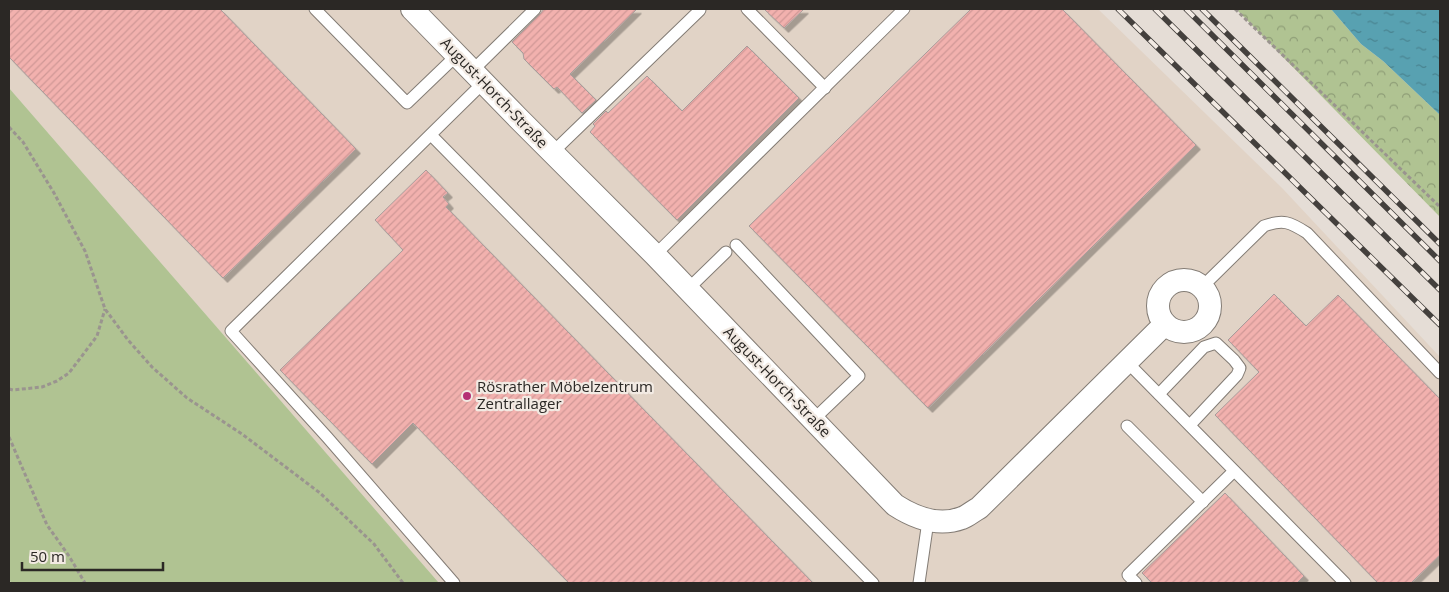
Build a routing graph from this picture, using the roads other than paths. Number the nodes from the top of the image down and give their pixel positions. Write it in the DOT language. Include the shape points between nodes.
graph roads {
  1 [pos="315,9"];
  2 [pos="412,9"];
  3 [pos="535,9"];
  4 [pos="747,9"];
  5 [pos="904,9"];
  6 [pos="700,10"];
  7 [pos="457,55"];
  8 [pos="478,77"];
  9 [pos="825,88"];
  10 [pos="431,135"];
  11 [pos="552,153"];
  12 [pos="736,245"];
  13 [pos="726,252"];
  14 [pos="655,254"];
  15 [pos="1202,287"];
  16 [pos="688,289"];
  17 [pos="1165,324"];
  18 [pos="1127,362"];
  19 [pos="1440,373"];
  20 [pos="1159,394"];
  21 [pos="813,420"];
  22 [pos="1190,425"];
  23 [pos="1127,426"];
  24 [pos="1234,471"];
  25 [pos="1203,502"];
  26 [pos="928,521"];
  27 [pos="454,583"];
  28 [pos="873,583"];
  29 [pos="919,583"];
  30 [pos="1136,583"];
  31 [pos="1345,583"];
  1 -- 7 [label="lane" via="407,103"];
  2 -- 7 [label="street, August-Horch-Straße"];
  3 -- 8 [label="lane"];
  4 -- 9 [label="lane"];
  5 -- 9 [label="lane"];
  6 -- 11 [label="lane"];
  7 -- 8 [label="street, August-Horch-Straße"];
  8 -- 10 [label="lane"];
  8 -- 11 [label="street, August-Horch-Straße"];
  9 -- 14 [label="lane"];
  10 -- 27 [label="lane" via="231,331"];
  10 -- 28 [label="lane"];
  11 -- 14 [label="street, August-Horch-Straße"];
  12 -- 21 [label="lane" via="859,376"];
  13 -- 16 [label="lane"];
  14 -- 16 [label="street, August-Horch-Straße"];
  15 -- 17 [label="street" via="1186,280 1169,284 1159,299 1158,308"];
  15 -- 17 [label="street" via="1210,301 1208,318 1203,324 1188,332"];
  15 -- 19 [label="lane" via="1264,226 1277,221 1292,223 1307,232"];
  16 -- 21 [label="street, August-Horch-Straße"];
  17 -- 18 [label="street, August-Horch-Straße"];
  18 -- 20 [label="lane"];
  18 -- 26 [label="street, August-Horch-Straße" via="979,508 962,518"];
  20 -- 22 [label="lane"];
  20 -- 22 [label="lane" via="1210,344 1216,343 1234,360 1240,368 1238,375"];
  21 -- 26 [label="street, August-Horch-Straße" via="895,505"];
  22 -- 24 [label="lane"];
  23 -- 25 [label="lane"];
  24 -- 25 [label="lane"];
  24 -- 31 [label="lane"];
  25 -- 30 [label="lane" via="1128,575"];
  26 -- 29 [label="lane"];
}
